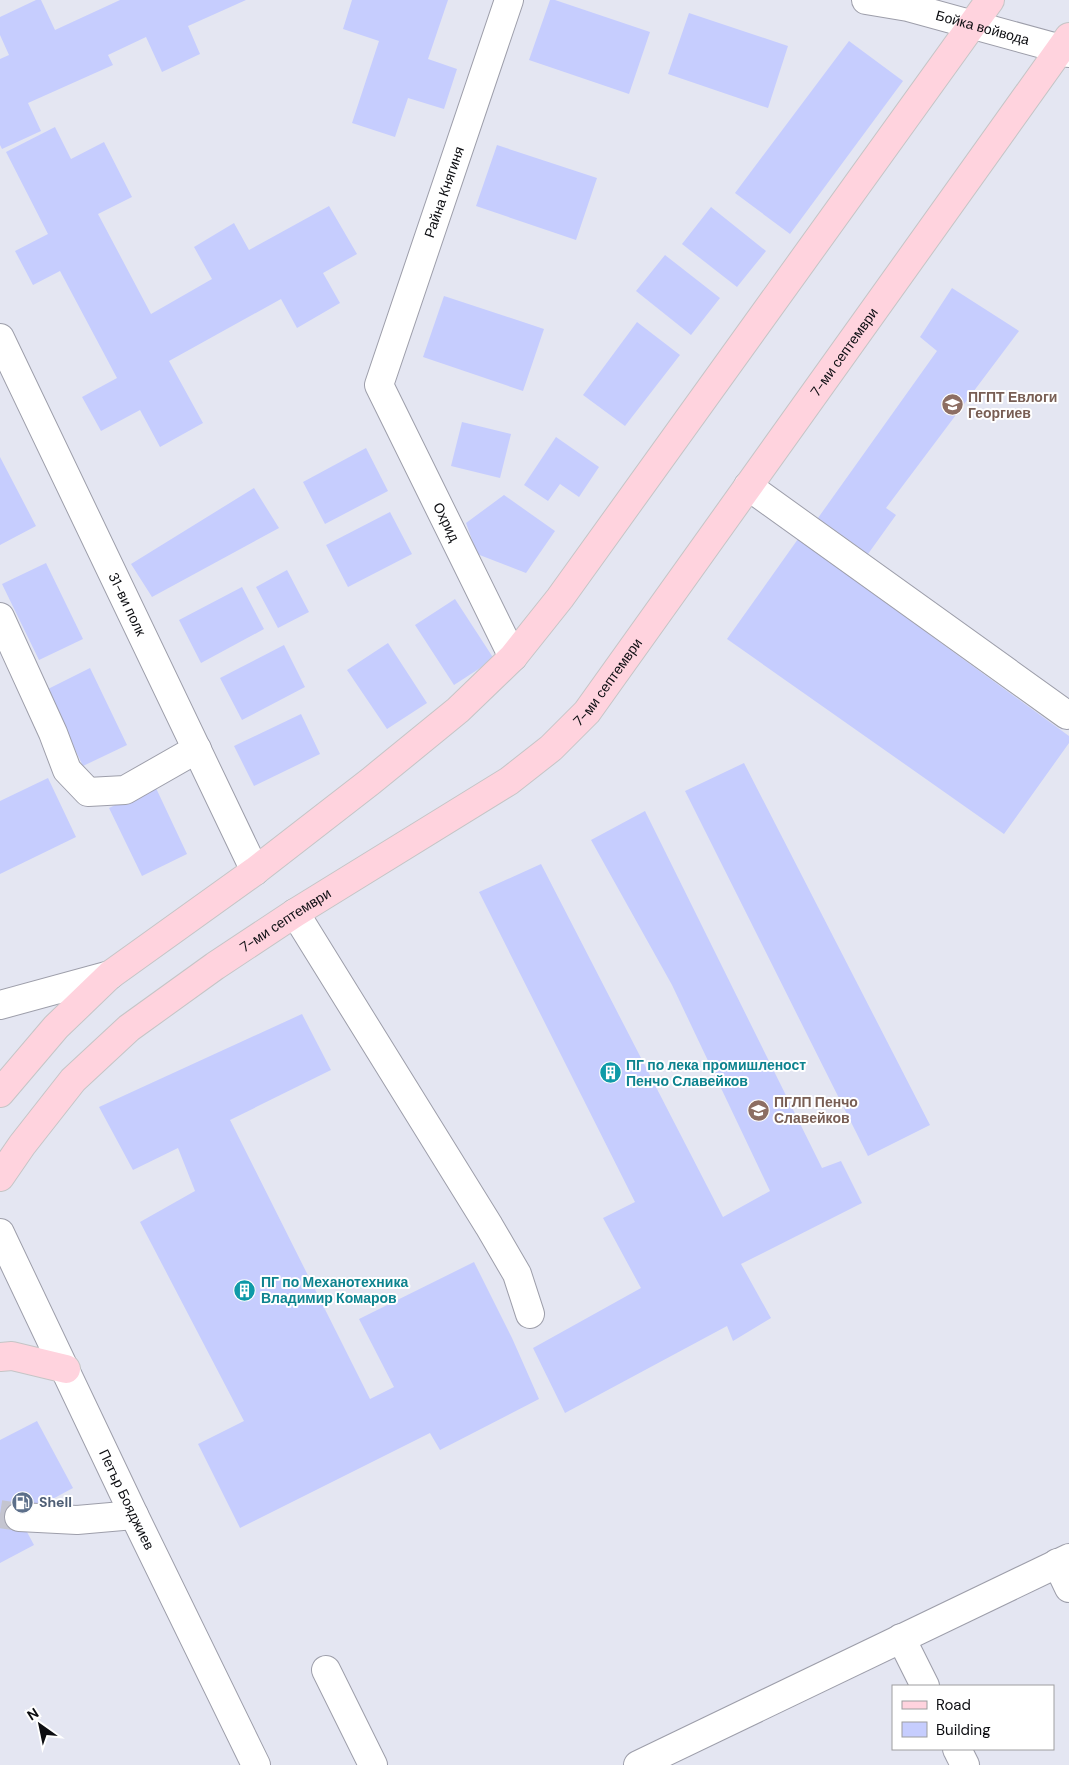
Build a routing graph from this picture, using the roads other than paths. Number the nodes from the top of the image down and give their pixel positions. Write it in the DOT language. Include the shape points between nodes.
graph roads {
  1 [pos="509,0"];
  2 [pos="866,0"];
  3 [pos="990,0"];
  4 [pos="973,24"];
  5 [pos="1066,46"];
  6 [pos="0,338"];
  7 [pos="379,385"];
  8 [pos="748,486"];
  9 [pos="0,617"];
  10 [pos="513,657"];
  11 [pos="1067,715"];
  12 [pos="196,749"];
  13 [pos="255,871"];
  14 [pos="295,913"];
  15 [pos="110,975"];
  16 [pos="0,1005"];
  17 [pos="0,1094"];
  18 [pos="0,1177"];
  19 [pos="0,1233"];
  20 [pos="530,1314"];
  21 [pos="0,1357"];
  22 [pos="66,1369"];
  23 [pos="134,1515"];
  24 [pos="19,1517"];
  25 [pos="1063,1560"];
  26 [pos="1069,1588"];
  27 [pos="901,1638"];
  28 [pos="326,1670"];
  29 [pos="924,1685"];
  30 [pos="957,1750"];
  31 [pos="256,1765"];
  32 [pos="373,1765"];
  33 [pos="638,1765"];
  34 [pos="965,1765"];
  1 -- 7 [label="street, Райна Княгиня"];
  2 -- 4 [label="street, Бойка войвода"];
  3 -- 4 [label="main road"];
  4 -- 5 [label="street, Бойка войвода"];
  4 -- 10 [label="main road" via="560,598"];
  5 -- 8 [label="main road, 7-ми септември"];
  6 -- 12 [label="street, 31-ви полк"];
  7 -- 10 [label="street, Охрид"];
  8 -- 11 [label="street"];
  8 -- 14 [label="main road, 7-ми септември" via="587,712 551,748 509,780"];
  9 -- 12 [label="street" via="67,770 88,792 125,790"];
  10 -- 13 [label="main road" via="458,710"];
  12 -- 13 [label="street, 31-ви полк"];
  13 -- 15 [label="main road"];
  14 -- 18 [label="main road, 7-ми септември" via="129,1028 73,1080"];
  14 -- 20 [label="street" via="489,1226 517,1274"];
  15 -- 16 [label="street"];
  15 -- 17 [label="main road" via="56,1027"];
  19 -- 22 [label="street, Петър Бояджиев"];
  21 -- 22 [label="main road" via="12,1356"];
  22 -- 23 [label="street, Петър Бояджиев"];
  23 -- 24 [label="street" via="77,1520"];
  23 -- 31 [label="street, Петър Бояджиев"];
  25 -- 26 [label="street"];
  25 -- 27 [label="street"];
  27 -- 29 [label="street"];
  27 -- 33 [label="street"];
  28 -- 32 [label="street"];
  30 -- 34 [label="street"];
}
